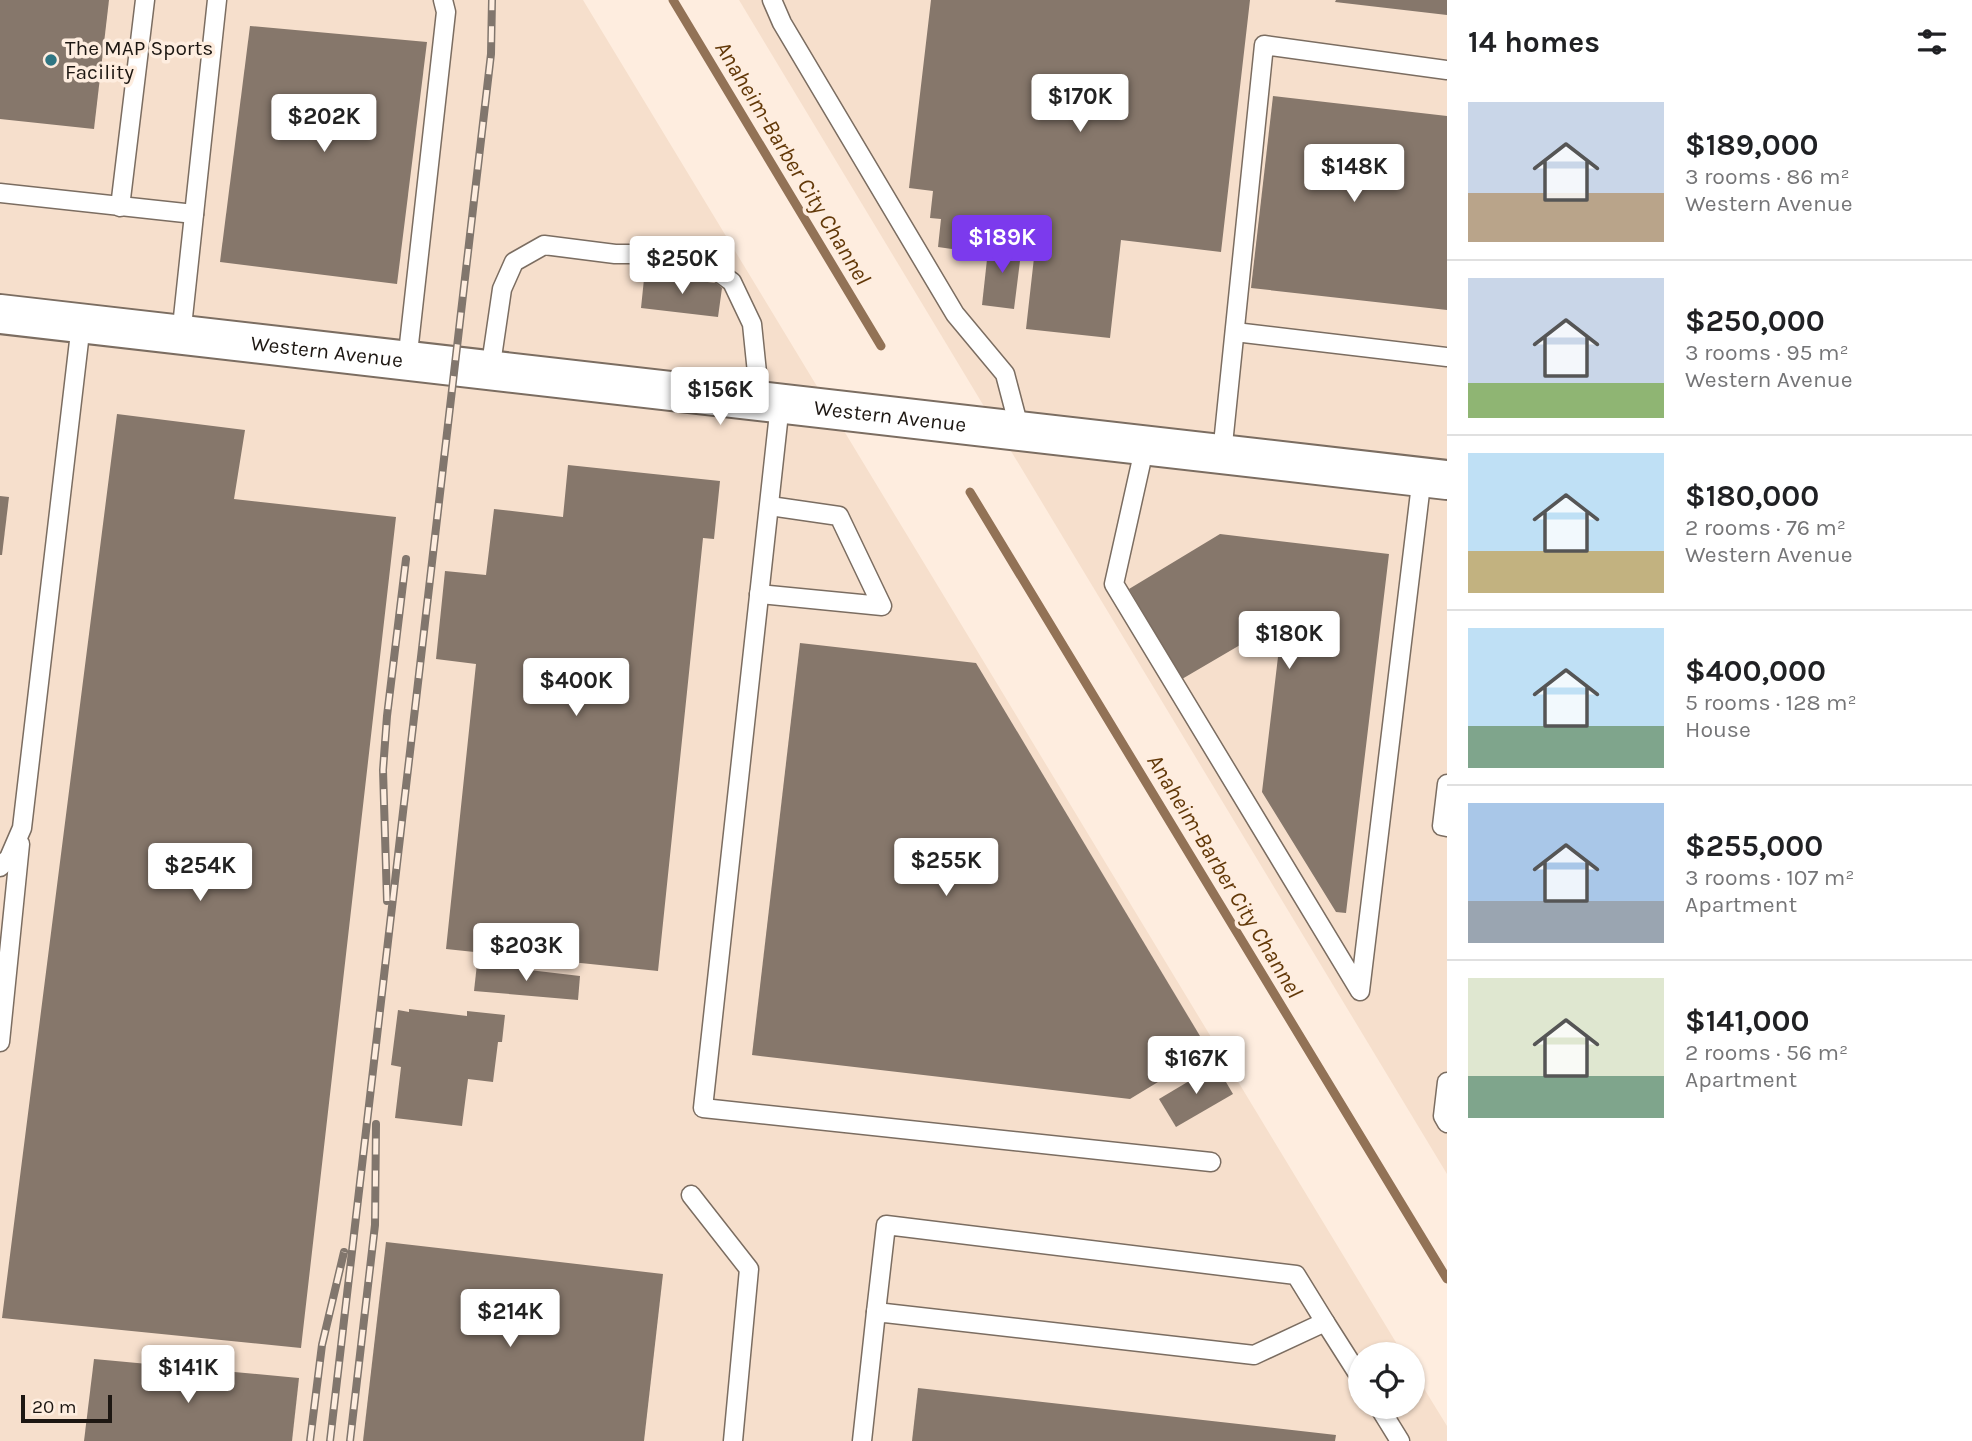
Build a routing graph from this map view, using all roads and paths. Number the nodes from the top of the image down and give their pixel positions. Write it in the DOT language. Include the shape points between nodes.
graph roads {
  1 [pos="145,0"];
  2 [pos="217,0"];
  3 [pos="443,0"];
  4 [pos="772,0"];
  5 [pos="1447,70"];
  6 [pos="0,193"];
  7 [pos="120,207"];
  8 [pos="194,214"];
  9 [pos="0,314"];
  10 [pos="81,324"];
  11 [pos="1235,332"];
  12 [pos="181,336"];
  13 [pos="1447,357"];
  14 [pos="407,362"];
  15 [pos="489,371"];
  16 [pos="770,403"];
  17 [pos="1020,431"];
  18 [pos="1145,445"];
  19 [pos="1222,454"];
  20 [pos="1435,478"];
  21 [pos="769,506"];
  22 [pos="759,594"];
  23 [pos="1447,785"];
  24 [pos="1447,827"];
  25 [pos="22,828"];
  26 [pos="0,867"];
  27 [pos="0,1042"];
  28 [pos="1447,1082"];
  29 [pos="1447,1123"];
  30 [pos="1210,1162"];
  31 [pos="691,1195"];
  32 [pos="876,1312"];
  33 [pos="1325,1322"];
  34 [pos="1348,1358"];
  35 [pos="1386,1419"];
  36 [pos="733,1441"];
  37 [pos="862,1441"];
  38 [pos="1400,1441"];
  1 -- 7 [label="lane"];
  2 -- 8 [label="lane"];
  3 -- 14 [label="lane" via="446,12"];
  4 -- 17 [label="lane" via="955,314 1004,374"];
  5 -- 11 [label="lane" via="1264,45"];
  6 -- 7 [label="lane"];
  7 -- 8 [label="lane"];
  8 -- 12 [label="lane"];
  9 -- 10 [label="street, Western Avenue"];
  10 -- 12 [label="street, Western Avenue"];
  10 -- 25 [label="lane"];
  11 -- 13 [label="lane"];
  11 -- 19 [label="lane"];
  12 -- 14 [label="street, Western Avenue"];
  14 -- 15 [label="street, Western Avenue"];
  15 -- 16 [label="street, Western Avenue"];
  15 -- 16 [label="lane" via="502,289 514,262 544,245 615,254 694,254 732,282 752,324"];
  16 -- 17 [label="street, Western Avenue"];
  16 -- 21 [label="lane"];
  17 -- 18 [label="street, Western Avenue"];
  18 -- 19 [label="street, Western Avenue"];
  18 -- 20 [label="lane" via="1114,584 1360,991"];
  19 -- 20 [label="street, Western Avenue"];
  21 -- 22 [label="lane"];
  21 -- 22 [label="lane" via="839,516 882,606"];
  22 -- 30 [label="lane" via="703,1108"];
  23 -- 24 [label="lane" via="1442,827"];
  25 -- 26 [label="lane"];
  25 -- 27 [label="lane"];
  28 -- 29 [label="lane" via="1443,1116"];
  31 -- 36 [label="lane" via="749,1269"];
  32 -- 33 [label="lane" via="1254,1355"];
  32 -- 33 [label="lane" via="886,1225 1296,1275"];
  32 -- 37 [label="lane"];
  33 -- 34 [label="lane"];
  35 -- 38 [label="lane"];
}
